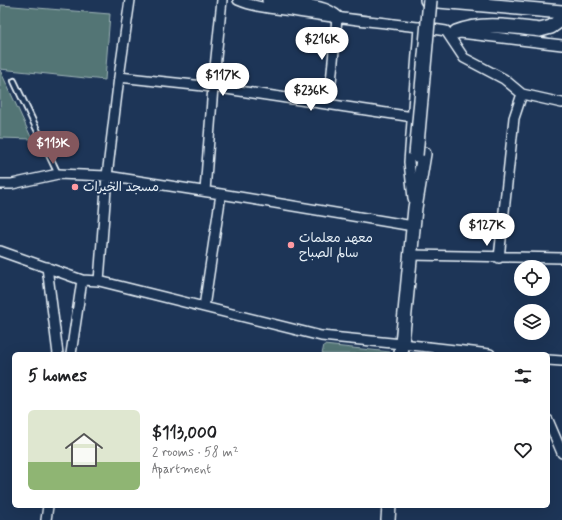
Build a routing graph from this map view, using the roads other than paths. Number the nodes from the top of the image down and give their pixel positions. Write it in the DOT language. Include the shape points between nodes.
graph roads {
  1 [pos="130,0"];
  2 [pos="222,0"];
  3 [pos="238,0"];
  4 [pos="269,0"];
  5 [pos="428,0"];
  6 [pos="437,0"];
  7 [pos="475,2"];
  8 [pos="562,12"];
  9 [pos="336,18"];
  10 [pos="419,26"];
  11 [pos="451,32"];
  12 [pos="562,45"];
  13 [pos="119,77"];
  14 [pos="14,81"];
  15 [pos="213,88"];
  16 [pos="522,94"];
  17 [pos="562,103"];
  18 [pos="329,104"];
  19 [pos="413,117"];
  20 [pos="420,154"];
  21 [pos="58,174"];
  22 [pos="107,176"];
  23 [pos="0,186"];
  24 [pos="206,192"];
  25 [pos="221,194"];
  26 [pos="415,208"];
  27 [pos="413,226"];
  28 [pos="0,251"];
  29 [pos="411,255"];
  30 [pos="499,258"];
  31 [pos="562,258"];
  32 [pos="47,268"];
  33 [pos="82,280"];
  34 [pos="99,281"];
  35 [pos="204,307"];
  36 [pos="402,349"];
  37 [pos="58,352"];
  38 [pos="71,352"];
  39 [pos="455,352"];
  40 [pos="550,360"];
  41 [pos="562,361"];
  42 [pos="550,425"];
  43 [pos="562,453"];
  44 [pos="48,508"];
  45 [pos="389,508"];
  46 [pos="46,520"];
  47 [pos="388,520"];
  1 -- 13 [label="street"];
  2 -- 15 [label="street"];
  3 -- 9 [label="street" via="262,7"];
  4 -- 9 [label="street" via="326,10"];
  5 -- 7 [label="street"];
  5 -- 20 [label="street, bridge"];
  6 -- 20 [label="street"];
  7 -- 8 [label="street"];
  8 -- 11 [label="street" via="558,22 546,29 488,25"];
  9 -- 10 [label="street"];
  9 -- 18 [label="street"];
  10 -- 11 [label="street"];
  10 -- 19 [label="street"];
  11 -- 12 [label="street"];
  11 -- 16 [label="street" via="464,58 504,79"];
  13 -- 15 [label="street"];
  13 -- 22 [label="street"];
  14 -- 21 [label="lane"];
  15 -- 18 [label="street"];
  15 -- 24 [label="street"];
  16 -- 17 [label="street"];
  16 -- 30 [label="street" via="514,118"];
  18 -- 19 [label="street"];
  19 -- 26 [label="street" via="409,162"];
  20 -- 26 [label="street"];
  21 -- 22 [label="street"];
  21 -- 23 [label="street"];
  22 -- 24 [label="street"];
  22 -- 34 [label="street"];
  24 -- 25 [label="street"];
  25 -- 27 [label="street"];
  25 -- 35 [label="street"];
  26 -- 27 [label="street"];
  27 -- 29 [label="street"];
  28 -- 32 [label="street"];
  29 -- 30 [label="street"];
  29 -- 36 [label="street"];
  30 -- 31 [label="street"];
  32 -- 33 [label="street"];
  32 -- 37 [label="street"];
  33 -- 34 [label="street"];
  33 -- 38 [label="street"];
  34 -- 35 [label="street"];
  35 -- 36 [label="street" via="321,336"];
  36 -- 39 [label="street"];
  40 -- 41 [label="street"];
  42 -- 43 [label="street"];
  44 -- 46 [label="street"];
  45 -- 47 [label="street"];
}
